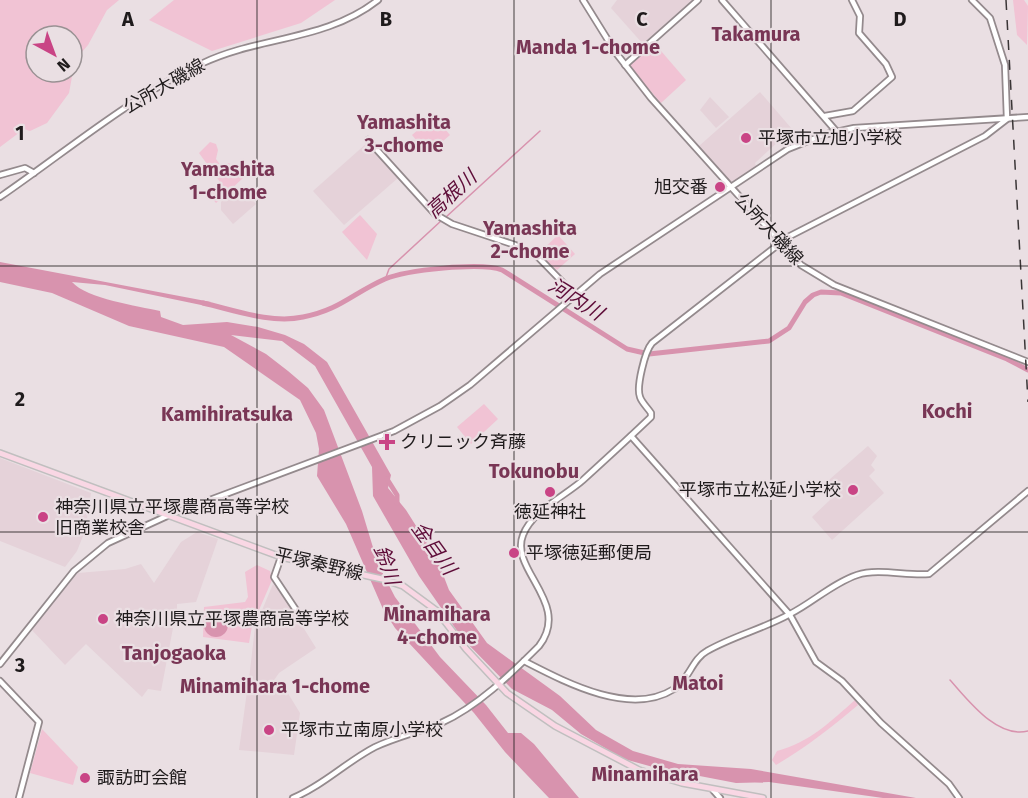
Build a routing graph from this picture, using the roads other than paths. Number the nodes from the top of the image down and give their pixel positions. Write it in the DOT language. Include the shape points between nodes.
graph roads {
  1 [pos="378,0"];
  2 [pos="583,0"];
  3 [pos="698,0"];
  4 [pos="722,0"];
  5 [pos="852,0"];
  6 [pos="972,0"];
  7 [pos="625,65"];
  8 [pos="825,116"];
  9 [pos="1028,117"];
  10 [pos="1007,119"];
  11 [pos="836,130"];
  12 [pos="368,140"];
  13 [pos="34,173"];
  14 [pos="0,175"];
  15 [pos="730,187"];
  16 [pos="0,196"];
  17 [pos="779,243"];
  18 [pos="574,294"];
  19 [pos="1028,362"];
  20 [pos="631,436"];
  21 [pos="0,453"];
  22 [pos="1028,491"];
  23 [pos="167,516"];
  24 [pos="281,557"];
  25 [pos="296,610"];
  26 [pos="790,615"];
  27 [pos="524,662"];
  28 [pos="0,664"];
  29 [pos="0,681"];
  30 [pos="498,683"];
  31 [pos="713,790"];
  32 [pos="19,798"];
  33 [pos="293,798"];
  34 [pos="720,798"];
  35 [pos="763,798"];
  36 [pos="959,798"];
  1 -- 13 [label="street, 公所大磯線" via="337,25 201,64 112,115"];
  2 -- 7 [label="street, 公所大磯線"];
  3 -- 7 [label="street"];
  4 -- 8 [label="street"];
  5 -- 8 [label="street" via="859,12 859,33 886,64 891,77 853,111"];
  6 -- 10 [label="street" via="990,18 1005,65"];
  7 -- 15 [label="street, 公所大磯線"];
  8 -- 11 [label="street"];
  9 -- 10 [label="street"];
  10 -- 11 [label="street"];
  10 -- 17 [label="street" via="985,135"];
  11 -- 15 [label="street" via="788,149"];
  12 -- 18 [label="street" via="444,220 535,254"];
  13 -- 14 [label="street" via="25,168"];
  13 -- 16 [label="street, 公所大磯線"];
  15 -- 17 [label="street, 公所大磯線"];
  15 -- 18 [label="street"];
  17 -- 19 [label="street, 公所大磯線" via="807,270 834,285"];
  17 -- 20 [label="street" via="652,343 645,354 639,395 651,415"];
  18 -- 23 [label="street" via="453,398 418,419"];
  20 -- 26 [label="street"];
  20 -- 27 [label="street" via="532,521 523,535 523,554 550,615 544,640"];
  21 -- 23 [label="main road, 平塚秦野線"];
  22 -- 26 [label="street" via="929,574 855,576"];
  23 -- 24 [label="main road, 平塚秦野線"];
  23 -- 28 [label="street" via="108,543 85,560"];
  24 -- 25 [label="street" via="274,578"];
  24 -- 30 [label="main road, 平塚秦野線" via="399,584 431,605"];
  26 -- 27 [label="street" via="704,652 678,686 647,698 581,690"];
  26 -- 36 [label="street" via="816,662 842,681"];
  27 -- 30 [label="street"];
  29 -- 32 [label="street" via="39,722"];
  30 -- 31 [label="main road, 平塚秦野線" via="555,726 625,764"];
  30 -- 33 [label="street" via="441,723 376,747 340,767 319,787"];
  31 -- 34 [label="street"];
  31 -- 35 [label="main road, 平塚秦野線"];
}
